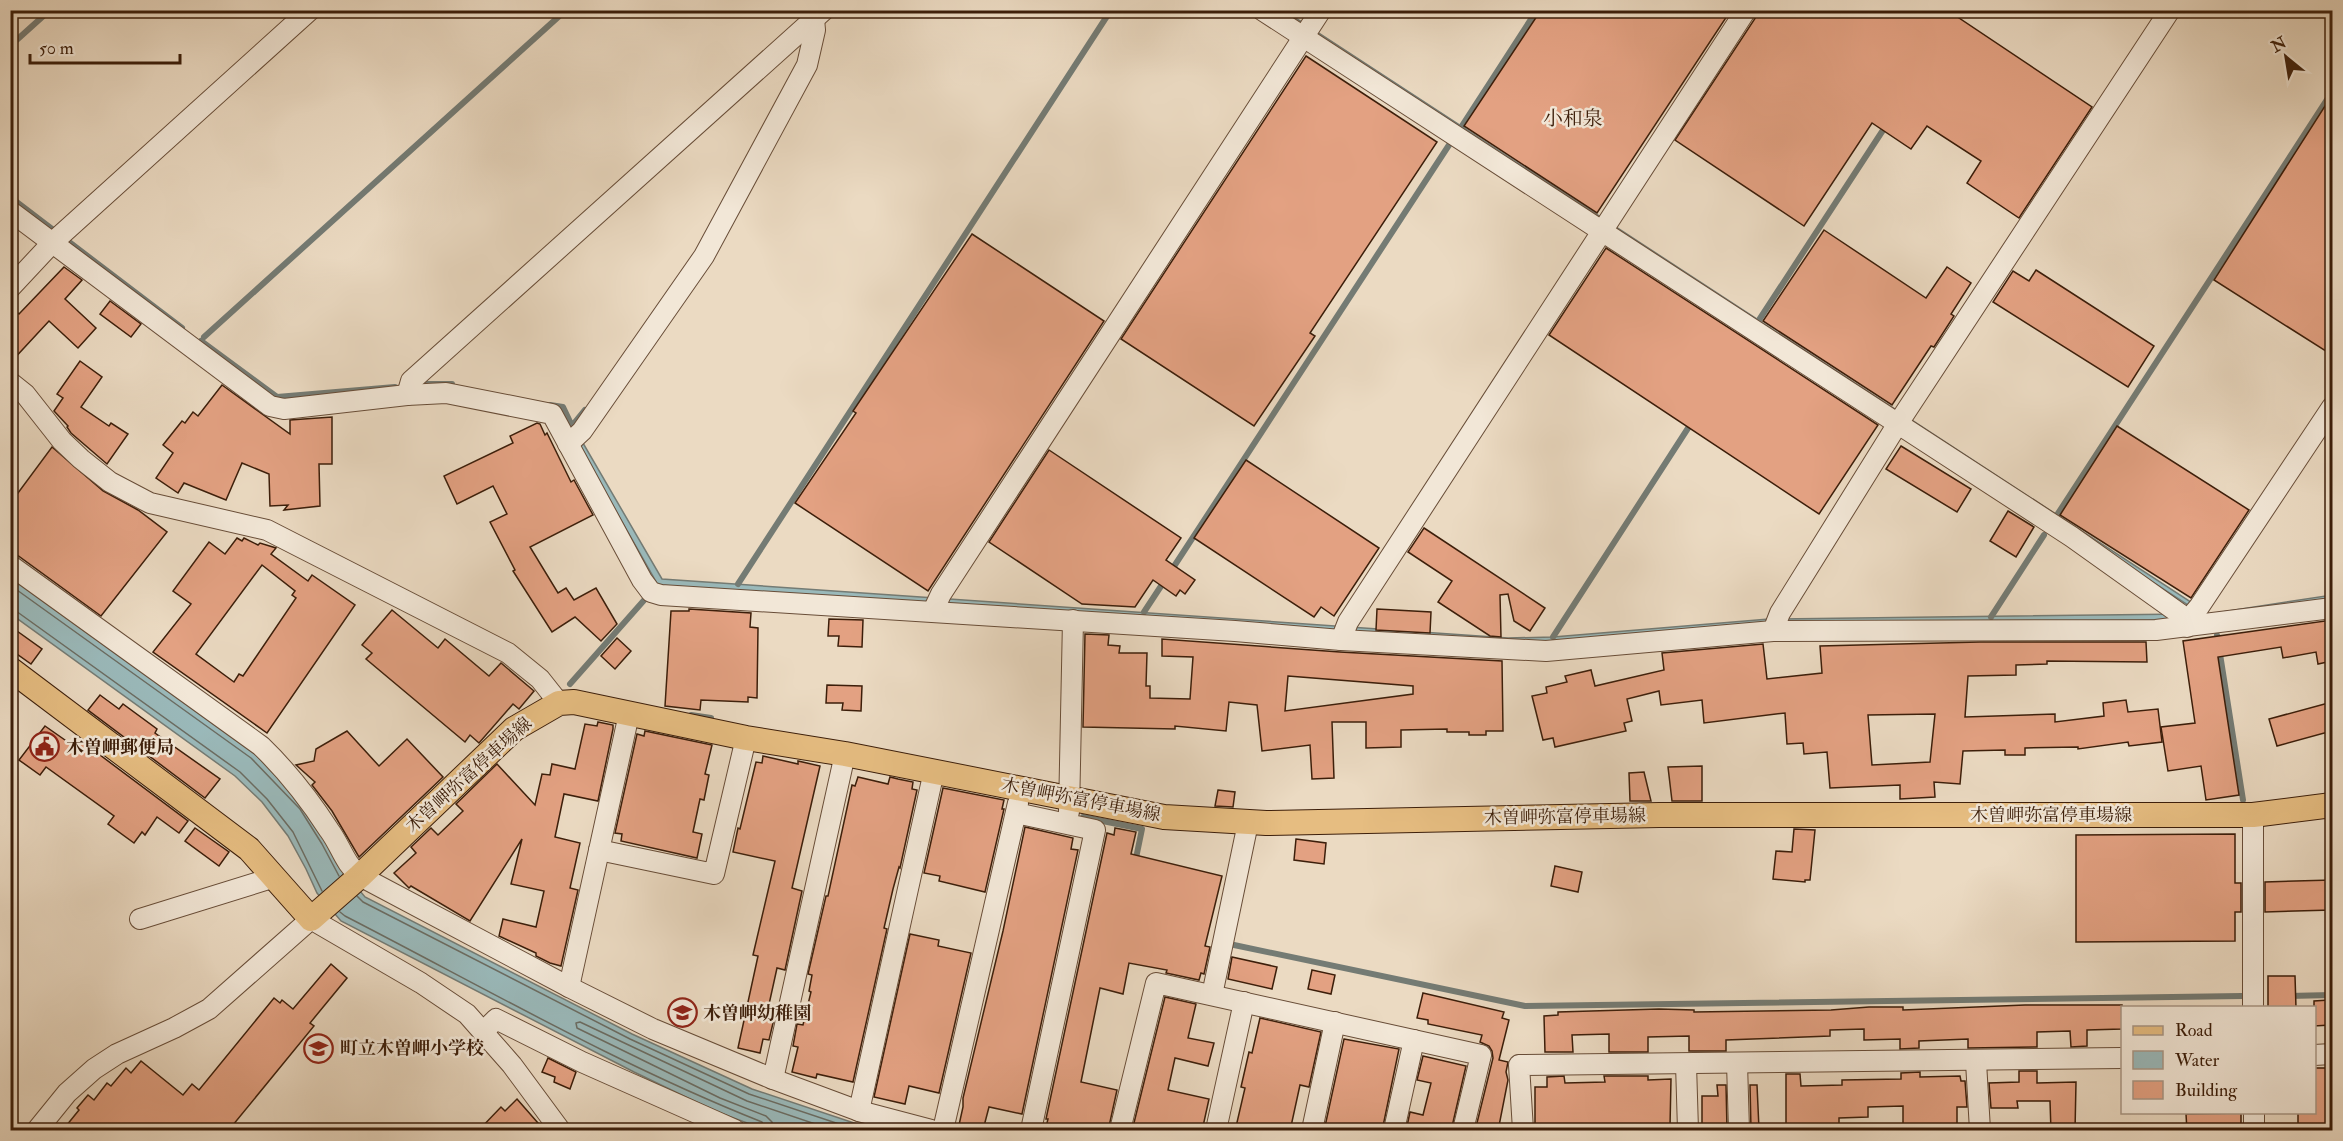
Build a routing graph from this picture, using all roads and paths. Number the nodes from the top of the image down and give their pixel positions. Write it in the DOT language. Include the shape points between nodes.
graph roads {
  1 [pos="310,10"];
  2 [pos="1262,10"];
  3 [pos="1746,10"];
  4 [pos="2170,10"];
  5 [pos="819,15"];
  6 [pos="1310,26"];
  7 [pos="10,212"];
  8 [pos="1605,227"];
  9 [pos="58,238"];
  10 [pos="10,288"];
  11 [pos="10,382"];
  12 [pos="407,395"];
  13 [pos="2332,407"];
  14 [pos="1900,419"];
  15 [pos="568,444"];
  16 [pos="10,565"];
  17 [pos="936,604"];
  18 [pos="2332,608"];
  19 [pos="2188,617"];
  20 [pos="1073,620"];
  21 [pos="1776,624"];
  22 [pos="1344,633"];
  23 [pos="10,669"];
  24 [pos="559,703"];
  25 [pos="628,714"];
  26 [pos="746,738"];
  27 [pos="846,754"];
  28 [pos="934,771"];
  29 [pos="1022,788"];
  30 [pos="1069,798"];
  31 [pos="2332,805"];
  32 [pos="1016,813"];
  33 [pos="2253,815"];
  34 [pos="1248,823"];
  35 [pos="1069,825"];
  36 [pos="599,850"];
  37 [pos="275,877"];
  38 [pos="358,878"];
  39 [pos="315,916"];
  40 [pos="140,919"];
  41 [pos="569,987"];
  42 [pos="1212,995"];
  43 [pos="1244,1002"];
  44 [pos="2253,1006"];
  45 [pos="1335,1022"];
  46 [pos="483,1032"];
  47 [pos="1414,1040"];
  48 [pos="2332,1054"];
  49 [pos="2316,1055"];
  50 [pos="2121,1058"];
  51 [pos="1976,1062"];
  52 [pos="1737,1063"];
  53 [pos="1686,1064"];
  54 [pos="773,1079"];
  55 [pos="859,1111"];
  56 [pos="2254,1114"];
  57 [pos="37,1131"];
  58 [pos="560,1131"];
  59 [pos="735,1131"];
  60 [pos="931,1131"];
  61 [pos="943,1131"];
  62 [pos="1031,1131"];
  63 [pos="1120,1131"];
  64 [pos="1216,1131"];
  65 [pos="1312,1131"];
  66 [pos="1394,1131"];
  67 [pos="1462,1131"];
  68 [pos="1523,1131"];
  69 [pos="1688,1131"];
  70 [pos="1739,1131"];
  71 [pos="1980,1131"];
  72 [pos="2254,1131"];
  1 -- 9 [label="street"];
  2 -- 6 [label="street"];
  3 -- 8 [label="street"];
  4 -- 14 [label="street"];
  5 -- 12 [label="street" via="411,381"];
  5 -- 15 [label="street" via="807,65 704,256 582,431"];
  6 -- 8 [label="street"];
  6 -- 17 [label="street"];
  7 -- 9 [label="street"];
  8 -- 14 [label="street"];
  8 -- 22 [label="street"];
  9 -- 10 [label="street"];
  9 -- 12 [label="street" via="270,406 284,409"];
  11 -- 24 [label="street" via="25,394 62,441 110,482 150,503 267,530 508,653 540,679"];
  12 -- 15 [label="street" via="446,393 552,414"];
  13 -- 19 [label="street"];
  14 -- 19 [label="street"];
  14 -- 21 [label="street"];
  15 -- 17 [label="street" via="651,592"];
  16 -- 38 [label="street" via="261,746 311,801"];
  17 -- 20 [label="street"];
  18 -- 19 [label="street"];
  19 -- 21 [label="street" via="2156,630"];
  20 -- 22 [label="street"];
  20 -- 30 [label="street"];
  21 -- 22 [label="street" via="1546,651"];
  23 -- 37 [label="main road" via="249,849"];
  24 -- 25 [label="main road, 木曽岬弥富停車場線" via="574,702"];
  24 -- 38 [label="main road, 木曽岬弥富停車場線" via="514,729"];
  25 -- 26 [label="main road, 木曽岬弥富停車場線"];
  25 -- 36 [label="street"];
  26 -- 27 [label="main road, 木曽岬弥富停車場線"];
  26 -- 36 [label="street" via="714,874"];
  27 -- 28 [label="main road, 木曽岬弥富停車場線"];
  27 -- 54 [label="street"];
  28 -- 29 [label="main road, 木曽岬弥富停車場線"];
  28 -- 55 [label="street"];
  29 -- 30 [label="main road, 木曽岬弥富停車場線"];
  29 -- 32 [label="street"];
  30 -- 34 [label="main road, 木曽岬弥富停車場線" via="1164,817"];
  30 -- 35 [label="street"];
  31 -- 33 [label="main road, 木曽岬弥富停車場線"];
  32 -- 35 [label="street"];
  32 -- 61 [label="street"];
  33 -- 34 [label="main road, 木曽岬弥富停車場線" via="1659,815"];
  33 -- 44 [label="street"];
  34 -- 42 [label="street"];
  35 -- 62 [label="street" via="1095,830"];
  36 -- 41 [label="street"];
  37 -- 39 [label="main road"];
  37 -- 40 [label="street"];
  38 -- 39 [label="main road, 木曽岬弥富停車場線"];
  38 -- 41 [label="street"];
  39 -- 46 [label="street" via="467,1014"];
  39 -- 57 [label="street" via="209,1009 94,1069 67,1093"];
  41 -- 54 [label="street" via="654,1029"];
  42 -- 43 [label="street"];
  42 -- 63 [label="street" via="1156,983"];
  43 -- 45 [label="street"];
  43 -- 64 [label="street"];
  45 -- 47 [label="street"];
  45 -- 65 [label="street"];
  46 -- 58 [label="street"];
  46 -- 59 [label="street" via="496,1019"];
  47 -- 66 [label="street"];
  47 -- 67 [label="street" via="1481,1054"];
  48 -- 49 [label="street"];
  50 -- 51 [label="street"];
  51 -- 52 [label="street"];
  51 -- 71 [label="street"];
  52 -- 53 [label="street"];
  52 -- 70 [label="street"];
  53 -- 68 [label="street" via="1519,1065"];
  53 -- 69 [label="street"];
  54 -- 55 [label="street"];
  55 -- 60 [label="street"];
  56 -- 72 [label="street"];
}
